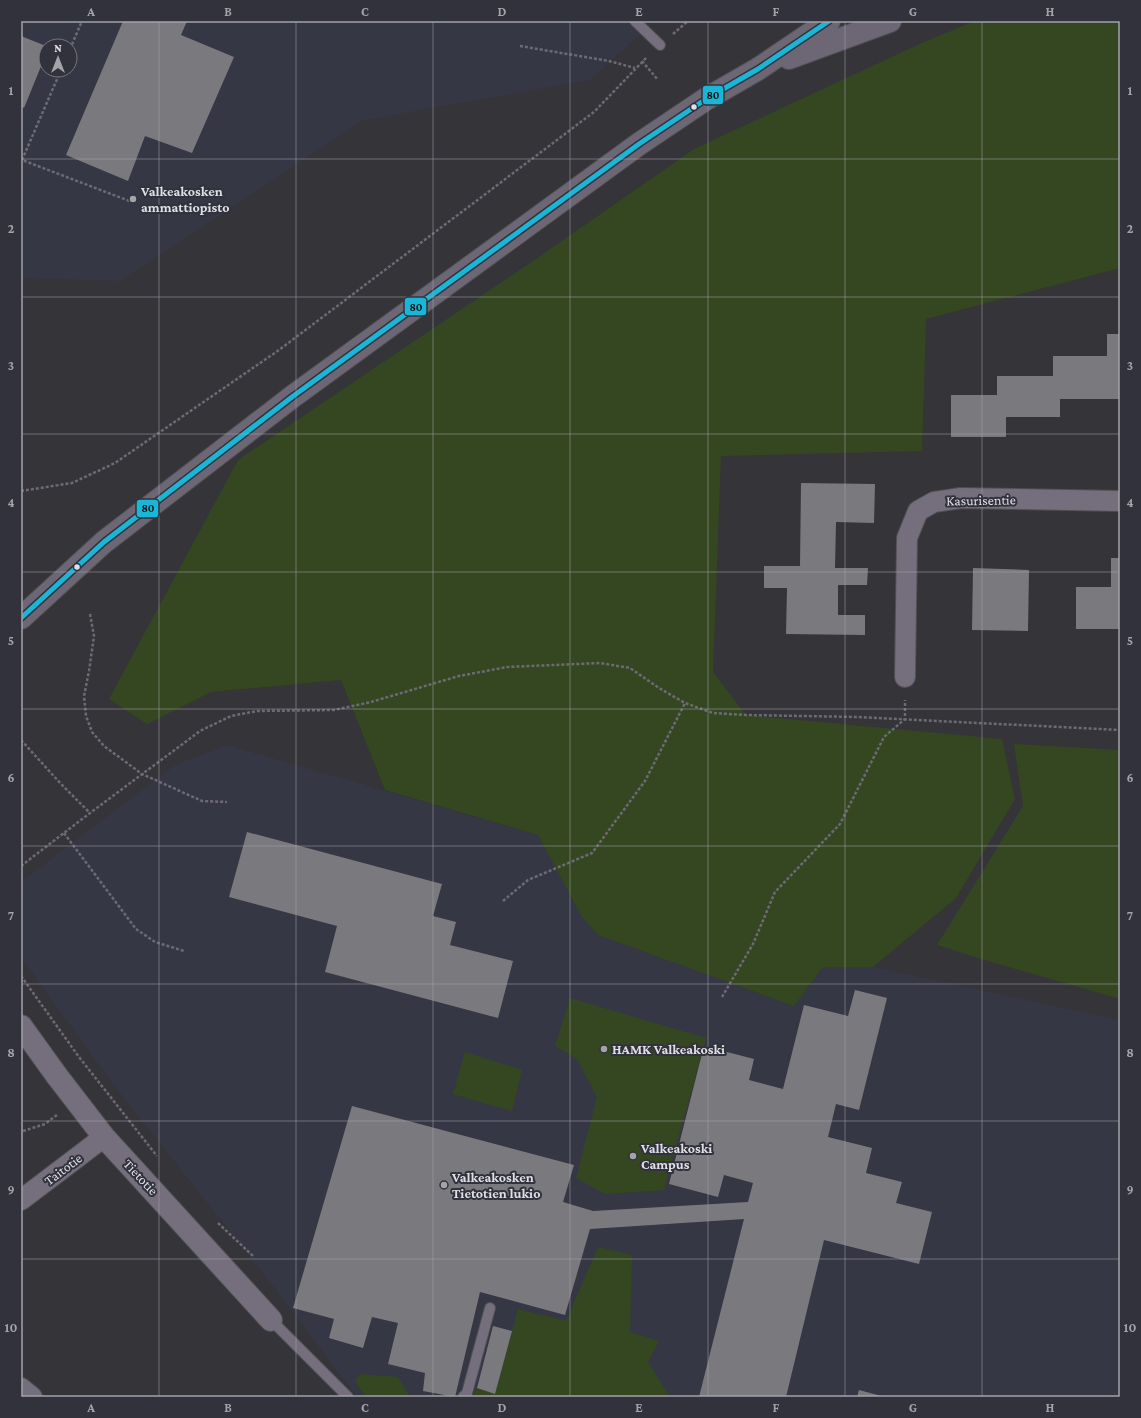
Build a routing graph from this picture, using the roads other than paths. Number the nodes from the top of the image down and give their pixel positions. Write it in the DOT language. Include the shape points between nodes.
graph roads {
  1 [pos="635,21"];
  2 [pos="829,21"];
  3 [pos="890,21"];
  4 [pos="660,45"];
  5 [pos="758,69"];
  6 [pos="1120,501"];
  7 [pos="21,618"];
  8 [pos="905,677"];
  9 [pos="21,1026"];
  10 [pos="104,1137"];
  11 [pos="21,1200"];
  12 [pos="490,1308"];
  13 [pos="271,1320"];
  14 [pos="21,1388"];
  15 [pos="32,1397"];
  16 [pos="348,1397"];
  17 [pos="463,1397"];
  1 -- 4 [label="lane"];
  2 -- 5 [label="main road"];
  3 -- 5 [label="main road"];
  5 -- 7 [label="main road" via="706,99 638,144 292,397 104,542"];
  6 -- 8 [label="street, Kasurisentie" via="961,498 934,502 918,511 907,538"];
  9 -- 10 [label="street, Tietotie"];
  10 -- 11 [label="street, Taitotie"];
  10 -- 13 [label="street, Tietotie"];
  12 -- 17 [label="lane" via="467,1393"];
  13 -- 16 [label="lane"];
  14 -- 15 [label="street"];
}
